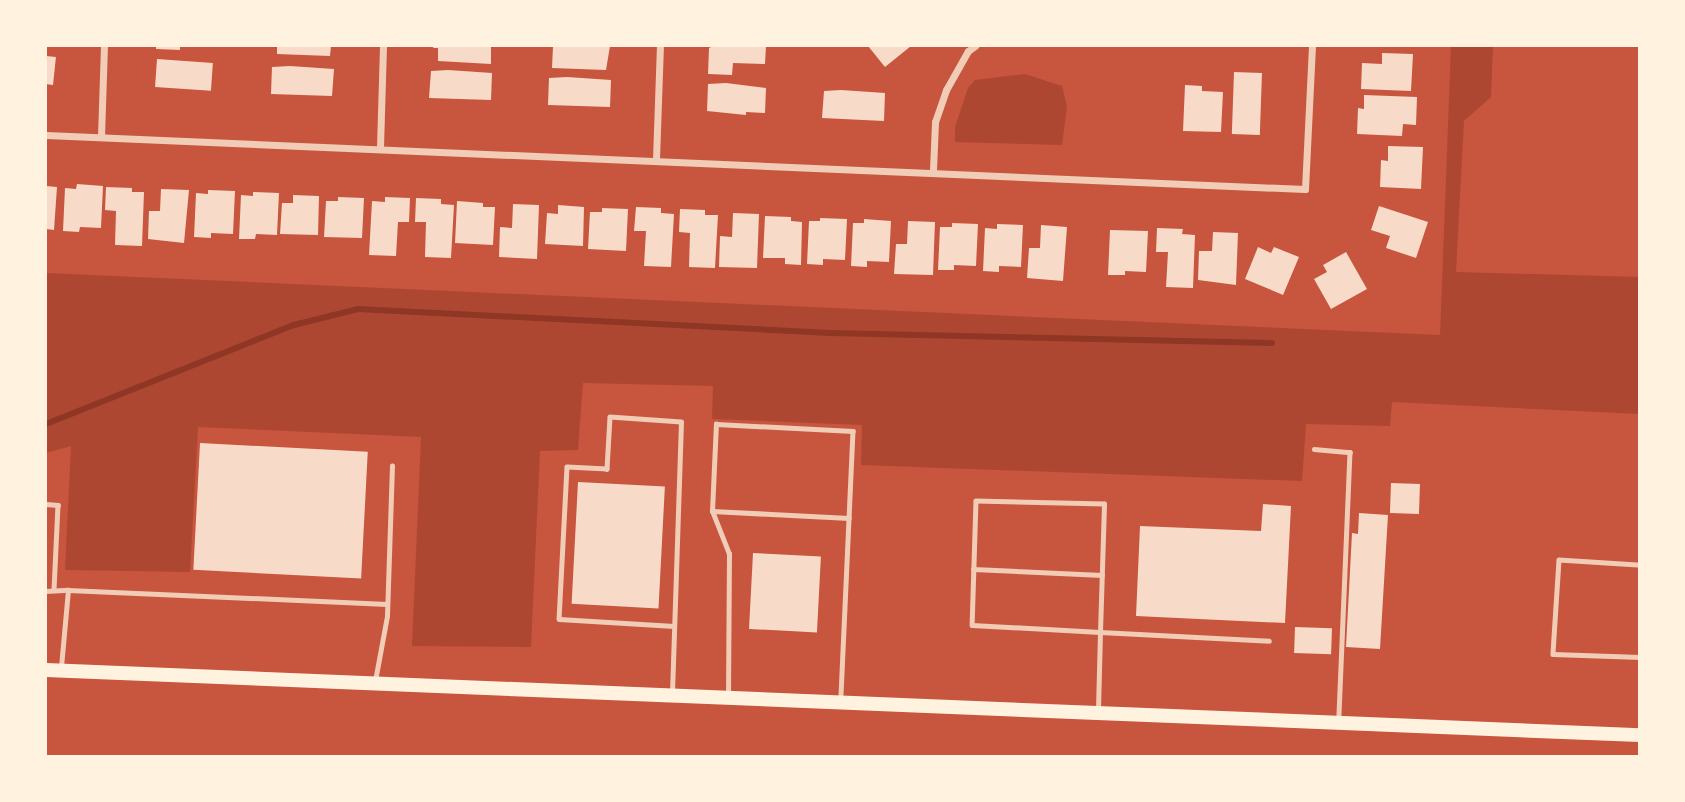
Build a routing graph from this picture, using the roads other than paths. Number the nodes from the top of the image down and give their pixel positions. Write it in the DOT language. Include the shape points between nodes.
graph roads {
  1 [pos="104,46"];
  2 [pos="383,46"];
  3 [pos="660,46"];
  4 [pos="975,46"];
  5 [pos="1312,46"];
  6 [pos="46,135"];
  7 [pos="101,136"];
  8 [pos="380,147"];
  9 [pos="656,159"];
  10 [pos="933,170"];
  11 [pos="1314,449"];
  12 [pos="392,466"];
  13 [pos="46,504"];
  14 [pos="712,511"];
  15 [pos="849,518"];
  16 [pos="1637,565"];
  17 [pos="974,569"];
  18 [pos="1102,575"];
  19 [pos="54,590"];
  20 [pos="68,590"];
  21 [pos="46,591"];
  22 [pos="387,604"];
  23 [pos="674,626"];
  24 [pos="1100,632"];
  25 [pos="1269,640"];
  26 [pos="1640,657"];
  27 [pos="53,671"];
  28 [pos="374,683"];
  29 [pos="671,696"];
  30 [pos="728,698"];
  31 [pos="841,703"];
  32 [pos="1098,713"];
  33 [pos="1339,723"];
  34 [pos="1640,735"];
  1 -- 7 [label="street"];
  2 -- 8 [label="street"];
  3 -- 9 [label="street"];
  4 -- 10 [label="street" via="946,90 935,122"];
  5 -- 10 [label="street" via="1305,188"];
  6 -- 7 [label="street"];
  7 -- 8 [label="street"];
  8 -- 9 [label="street"];
  9 -- 10 [label="street"];
  11 -- 33 [label="lane" via="1350,452"];
  12 -- 22 [label="lane"];
  13 -- 19 [label="lane" via="58,505"];
  14 -- 15 [label="lane"];
  14 -- 15 [label="lane" via="716,424 853,431"];
  14 -- 30 [label="lane" via="729,554"];
  15 -- 31 [label="lane"];
  16 -- 26 [label="lane" via="1559,560 1553,654"];
  17 -- 18 [label="lane"];
  17 -- 18 [label="lane" via="976,500 1104,504"];
  17 -- 24 [label="lane" via="972,625"];
  18 -- 24 [label="lane"];
  19 -- 20 [label="lane"];
  19 -- 21 [label="lane"];
  20 -- 22 [label="lane"];
  20 -- 27 [label="lane"];
  22 -- 28 [label="lane"];
  23 -- 23 [label="lane" via="681,422 610,417 607,469 567,467 559,620"];
  23 -- 29 [label="lane"];
  24 -- 25 [label="lane"];
  24 -- 32 [label="lane"];
  27 -- 28 [label="main road"];
  28 -- 29 [label="main road"];
  29 -- 30 [label="main road"];
  30 -- 31 [label="main road"];
  31 -- 32 [label="main road"];
  32 -- 33 [label="main road"];
  33 -- 34 [label="main road"];
}
